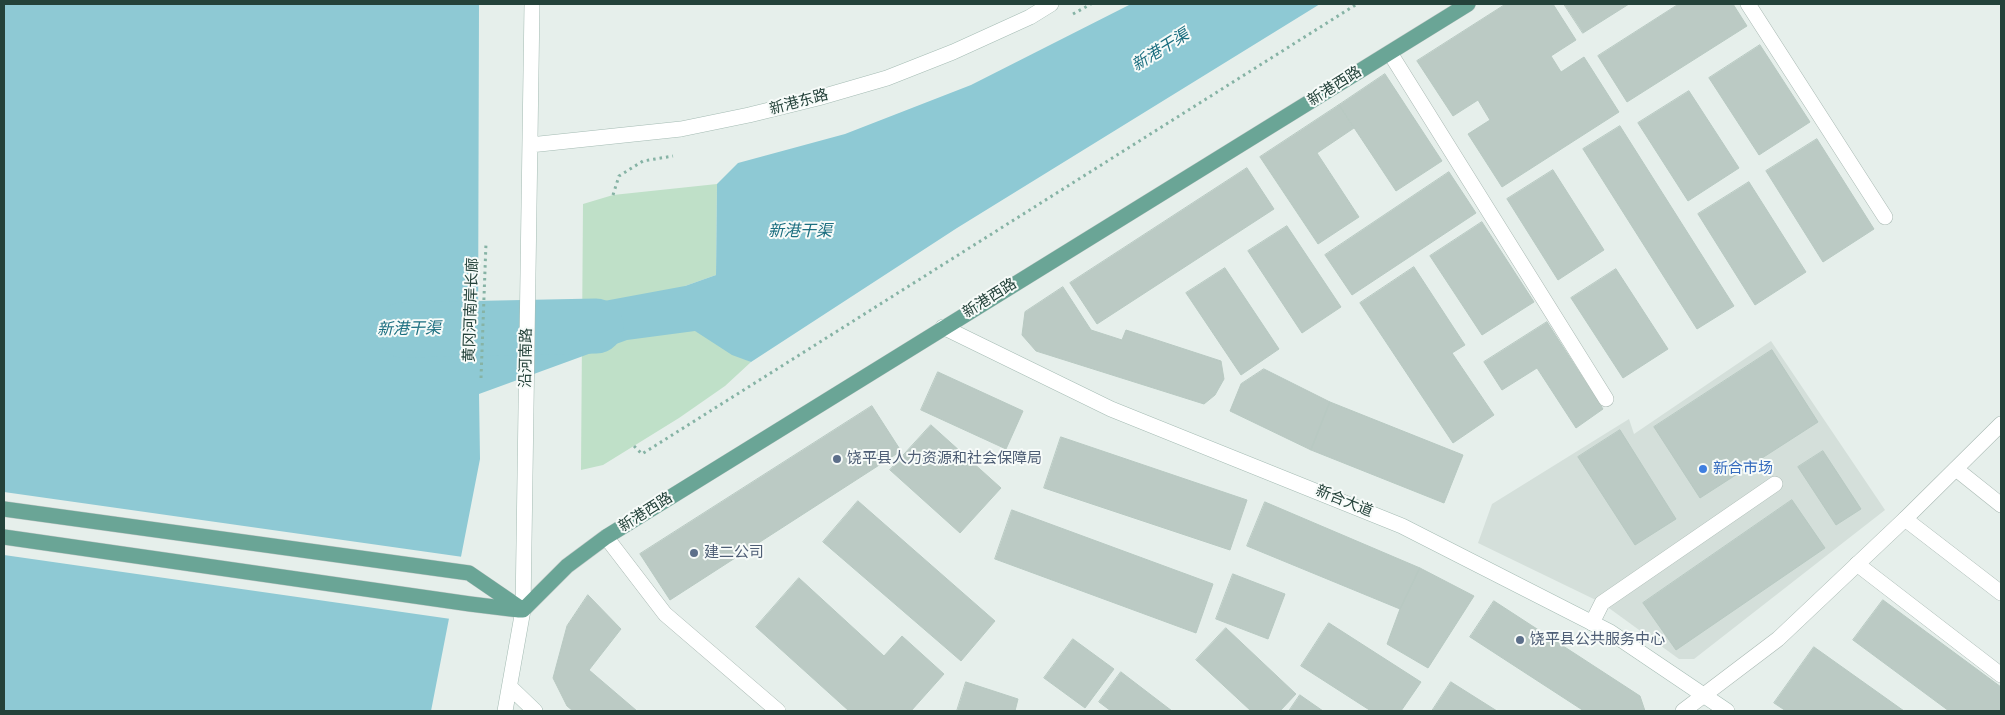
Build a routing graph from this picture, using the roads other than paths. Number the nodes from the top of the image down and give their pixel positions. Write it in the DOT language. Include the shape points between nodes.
graph roads {
  1 [pos="532,4"];
  2 [pos="1052,4"];
  3 [pos="1468,4"];
  4 [pos="1748,4"];
  5 [pos="1390,53"];
  6 [pos="530,145"];
  7 [pos="1885,217"];
  8 [pos="944,328"];
  9 [pos="1606,399"];
  10 [pos="2001,424"];
  11 [pos="1956,469"];
  12 [pos="1775,484"];
  13 [pos="2001,505"];
  14 [pos="4,509"];
  15 [pos="1904,519"];
  16 [pos="4,537"];
  17 [pos="606,537"];
  18 [pos="1857,564"];
  19 [pos="2001,593"];
  20 [pos="524,610"];
  21 [pos="1592,623"];
  22 [pos="2001,675"];
  23 [pos="510,687"];
  24 [pos="1704,694"];
  25 [pos="505,711"];
  26 [pos="535,711"];
  27 [pos="778,711"];
  28 [pos="1682,711"];
  29 [pos="1727,711"];
  1 -- 6 [label="main road, 沿河南路"];
  2 -- 6 [label="main road, 新港东路" via="953,52 887,78 818,98 681,129"];
  3 -- 5 [label="main road, 新港西路"];
  4 -- 7 [label="main road"];
  5 -- 8 [label="main road, 新港西路"];
  5 -- 9 [label="main road"];
  6 -- 20 [label="main road, 沿河南路"];
  8 -- 17 [label="main road, 新港西路"];
  8 -- 21 [label="main road, 新合大道" via="1111,409 1402,526"];
  10 -- 11 [label="main road"];
  11 -- 13 [label="main road"];
  11 -- 15 [label="main road"];
  12 -- 21 [label="main road" via="1602,603"];
  14 -- 20 [label="main road" via="468,573"];
  15 -- 18 [label="main road"];
  15 -- 19 [label="main road"];
  16 -- 20 [label="main road"];
  17 -- 20 [label="main road, 新港西路" via="567,566"];
  17 -- 27 [label="main road" via="665,614"];
  18 -- 22 [label="main road"];
  18 -- 24 [label="main road" via="1778,639"];
  20 -- 23 [label="main road, 沿河南路"];
  21 -- 24 [label="main road, 新合大道"];
  23 -- 25 [label="main road, 沿河南路"];
  23 -- 26 [label="main road"];
  24 -- 28 [label="main road"];
  24 -- 29 [label="main road, 新合大道"];
}
